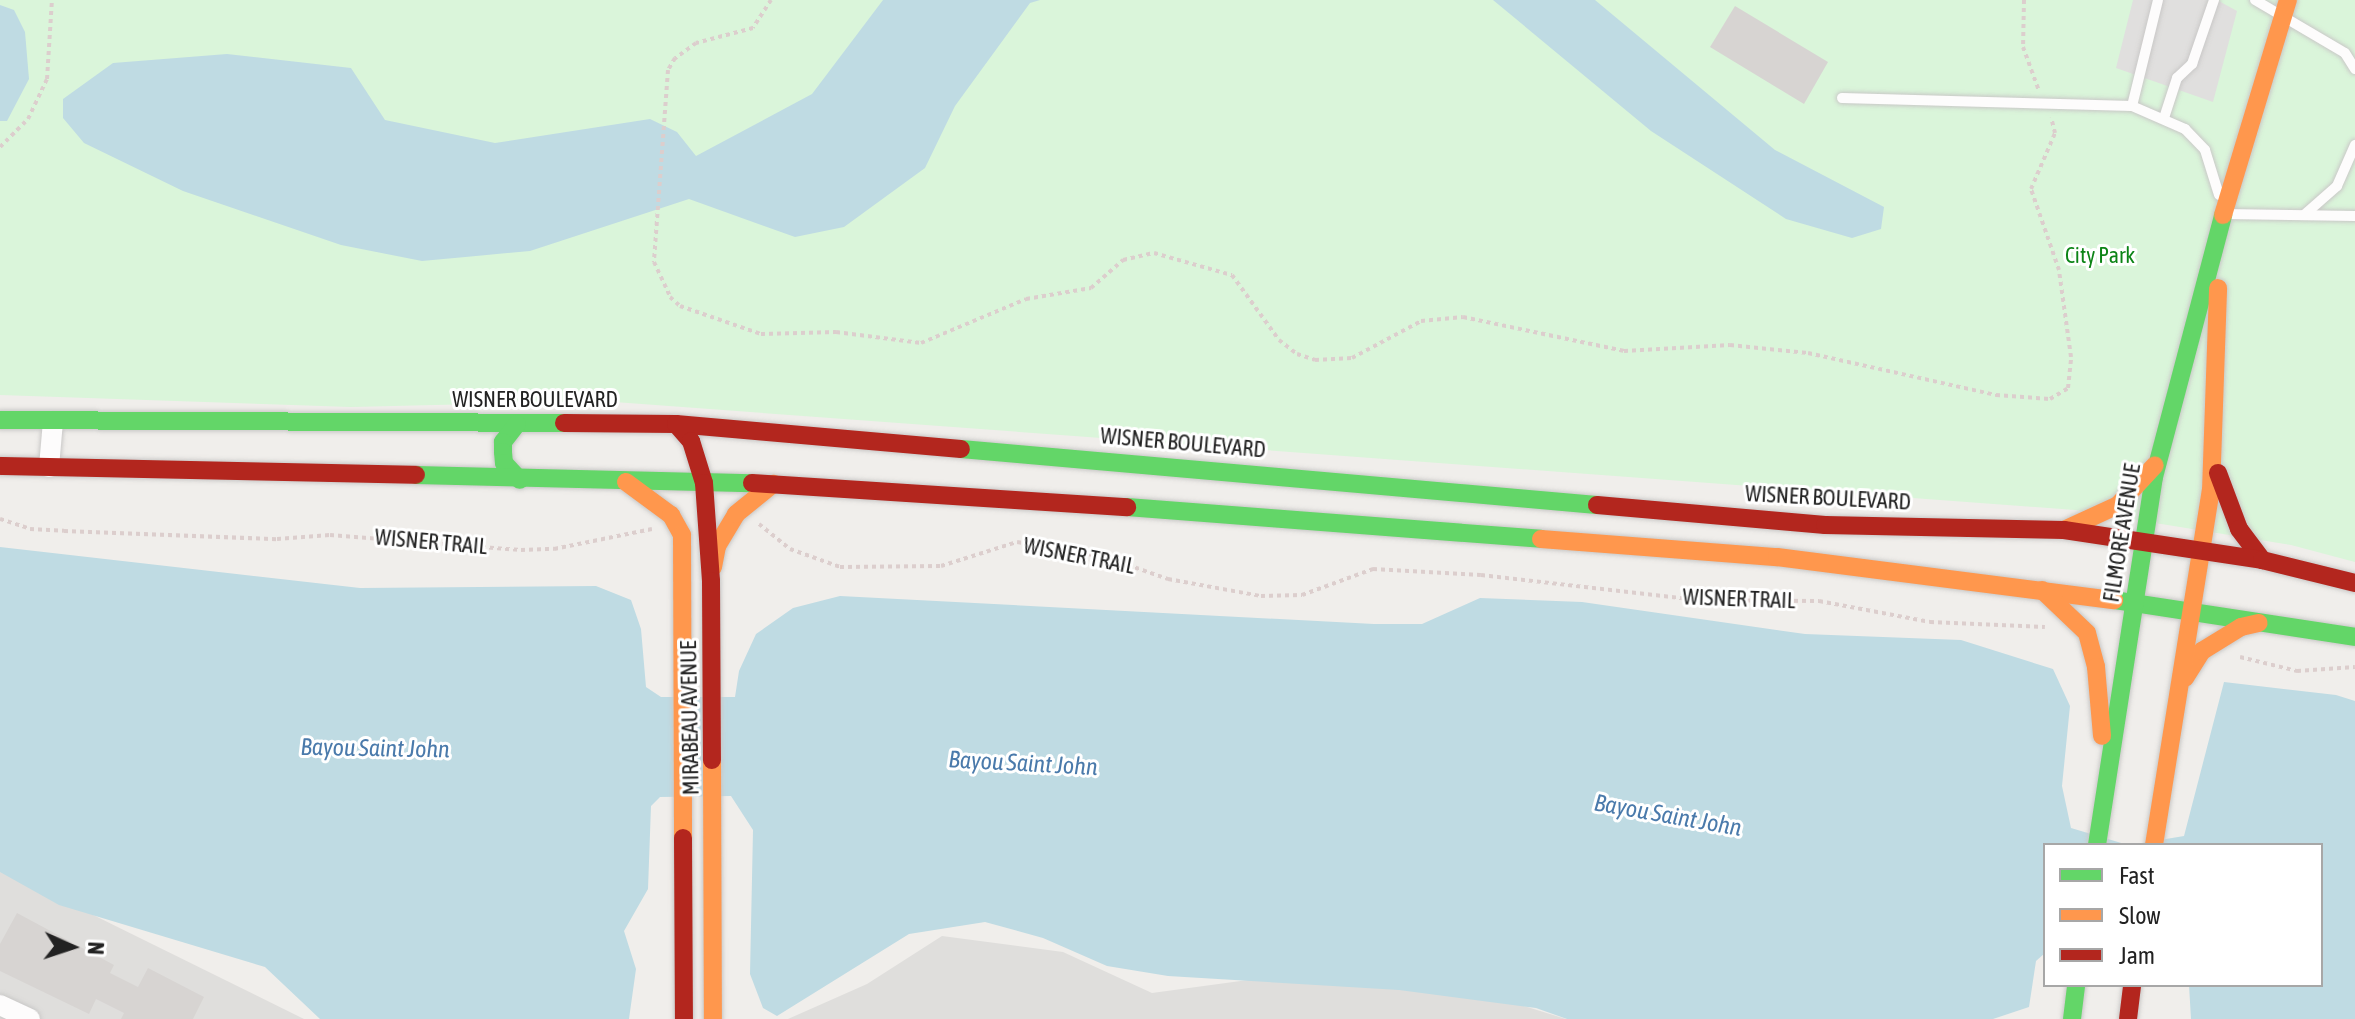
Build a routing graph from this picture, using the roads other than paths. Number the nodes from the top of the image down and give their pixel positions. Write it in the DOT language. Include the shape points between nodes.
graph roads {
  1 [pos="2158,0"];
  2 [pos="2214,0"];
  3 [pos="2255,0"];
  4 [pos="2285,8"];
  5 [pos="2350,56"];
  6 [pos="2355,69"];
  7 [pos="1842,98"];
  8 [pos="2132,106"];
  9 [pos="2164,118"];
  10 [pos="2355,145"];
  11 [pos="2226,215"];
  12 [pos="2303,216"];
  13 [pos="2355,216"];
  14 [pos="2221,234"];
  15 [pos="0,420"];
  16 [pos="53,421"];
  17 [pos="517,424"];
  18 [pos="676,424"];
  19 [pos="2211,456"];
  20 [pos="2158,460"];
  21 [pos="0,466"];
  22 [pos="49,467"];
  23 [pos="520,480"];
  24 [pos="626,482"];
  25 [pos="704,483"];
  26 [pos="773,484"];
  27 [pos="2064,530"];
  28 [pos="2144,541"];
  29 [pos="2202,550"];
  30 [pos="2262,560"];
  31 [pos="711,581"];
  32 [pos="2355,583"];
  33 [pos="2040,589"];
  34 [pos="2135,603"];
  35 [pos="2194,612"];
  36 [pos="2261,622"];
  37 [pos="2355,637"];
  38 [pos="2182,683"];
  39 [pos="2106,784"];
  40 [pos="2097,840"];
  41 [pos="2155,842"];
  42 [pos="2076,987"];
  43 [pos="2132,987"];
  44 [pos="0,1005"];
  45 [pos="30,1019"];
  46 [pos="684,1019"];
  47 [pos="713,1019"];
  48 [pos="2072,1019"];
  49 [pos="2128,1019"];
  1 -- 8 [label="lane"];
  2 -- 9 [label="lane" via="2192,64 2177,78"];
  3 -- 4 [label="lane"];
  4 -- 5 [label="lane"];
  4 -- 11 [label="street, FILMORE AVENUE" via="2245,130"];
  5 -- 6 [label="lane"];
  7 -- 8 [label="lane"];
  8 -- 9 [label="lane"];
  9 -- 11 [label="lane" via="2185,129 2205,150"];
  10 -- 12 [label="lane" via="2337,186"];
  11 -- 12 [label="lane"];
  11 -- 14 [label="street, FILMORE AVENUE"];
  12 -- 13 [label="lane"];
  14 -- 19 [label="street, FILMORE AVENUE"];
  14 -- 20 [label="street, FILMORE AVENUE"];
  15 -- 16 [label="street, WISNER BOULEVARD"];
  16 -- 17 [label="street, WISNER BOULEVARD"];
  16 -- 22 [label="street"];
  17 -- 18 [label="street, WISNER BOULEVARD"];
  17 -- 23 [label="street" via="503,442 503,452 504,463"];
  18 -- 25 [label="street, MIRABEAU AVENUE" via="691,441"];
  18 -- 27 [label="street, WISNER BOULEVARD" via="1825,525"];
  19 -- 29 [label="street, FILMORE AVENUE"];
  19 -- 30 [label="street" via="2227,504"];
  20 -- 27 [label="street" via="2124,500"];
  20 -- 28 [label="street, FILMORE AVENUE"];
  21 -- 22 [label="street"];
  22 -- 23 [label="street"];
  23 -- 24 [label="street"];
  24 -- 25 [label="street"];
  24 -- 46 [label="street, MIRABEAU AVENUE" via="675,522 685,560"];
  25 -- 26 [label="street"];
  25 -- 31 [label="street, MIRABEAU AVENUE"];
  26 -- 31 [label="street" via="732,519 717,546"];
  26 -- 33 [label="street" via="1497,533 1777,557"];
  27 -- 28 [label="street, WISNER BOULEVARD"];
  28 -- 29 [label="street, WISNER BOULEVARD"];
  28 -- 34 [label="street, FILMORE AVENUE"];
  29 -- 30 [label="street, WISNER BOULEVARD"];
  29 -- 35 [label="street, FILMORE AVENUE"];
  30 -- 32 [label="street, WISNER BOULEVARD"];
  31 -- 47 [label="street, MIRABEAU AVENUE"];
  33 -- 34 [label="street"];
  33 -- 39 [label="street" via="2087,633 2096,667"];
  34 -- 35 [label="street"];
  34 -- 39 [label="street, FILMORE AVENUE"];
  35 -- 36 [label="street"];
  35 -- 38 [label="street, FILMORE AVENUE"];
  36 -- 37 [label="street"];
  36 -- 38 [label="street" via="2241,627 2202,651"];
  38 -- 41 [label="street, FILMORE AVENUE"];
  39 -- 40 [label="street, FILMORE AVENUE"];
  42 -- 48 [label="street"];
  43 -- 49 [label="street"];
  44 -- 45 [label="street"];
}
